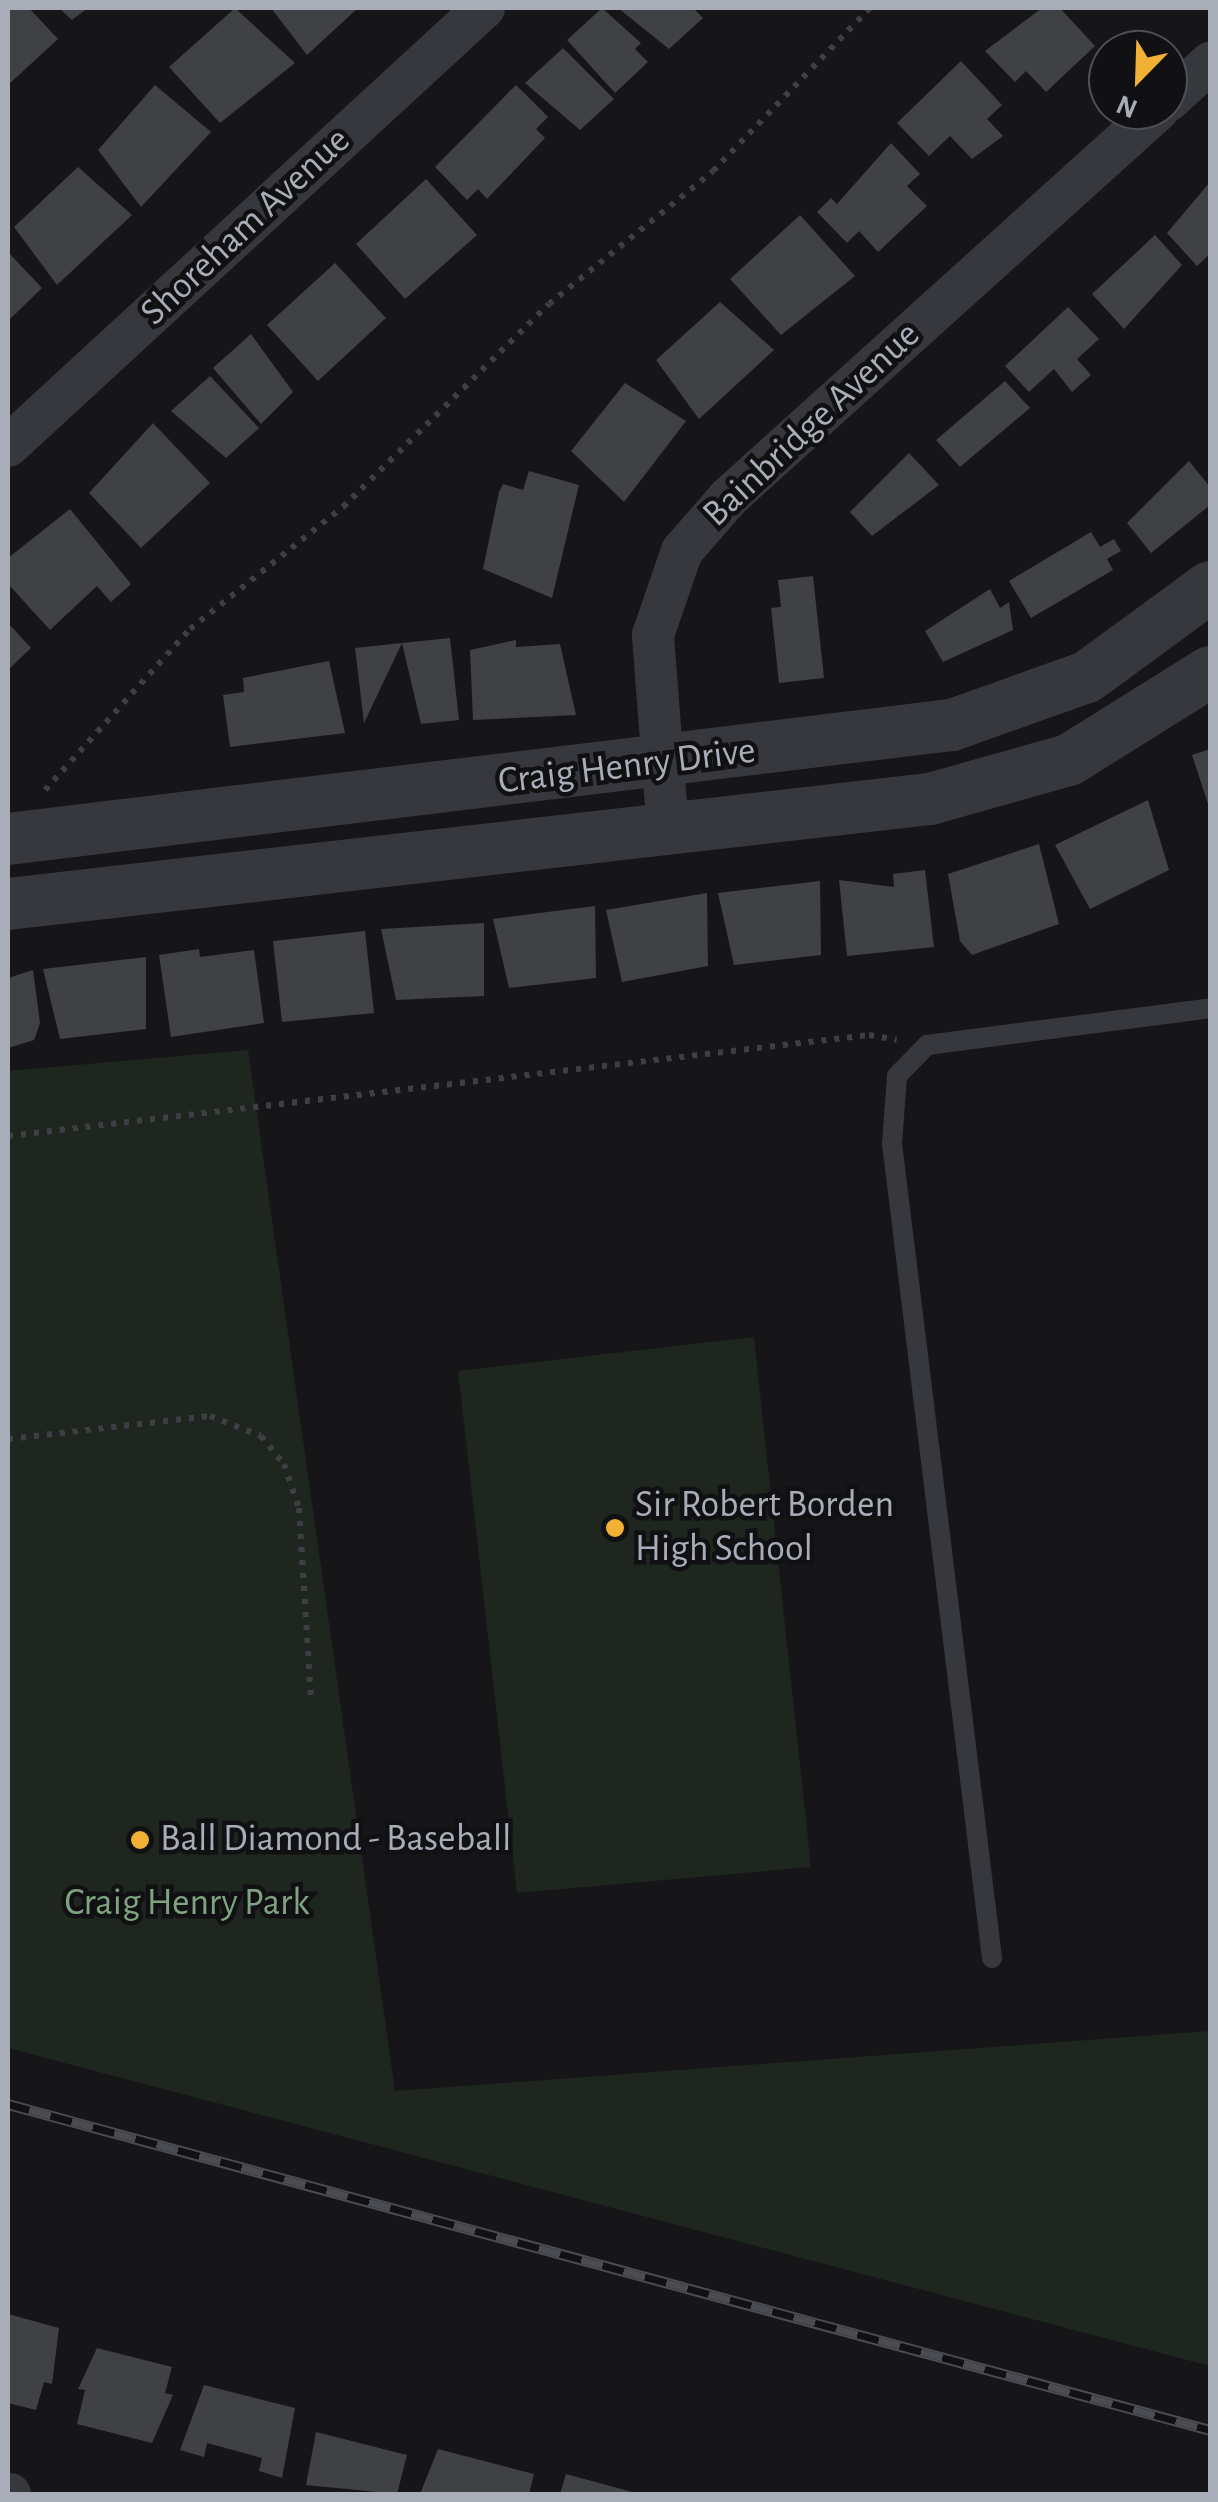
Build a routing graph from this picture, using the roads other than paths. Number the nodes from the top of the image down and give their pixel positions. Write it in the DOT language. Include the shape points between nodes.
graph roads {
  1 [pos="484,8"];
  2 [pos="1210,63"];
  3 [pos="1188,83"];
  4 [pos="1136,130"];
  5 [pos="8,446"];
  6 [pos="1210,587"];
  7 [pos="1210,672"];
  8 [pos="662,763"];
  9 [pos="668,831"];
  10 [pos="18,838"];
  11 [pos="8,904"];
  12 [pos="1210,1008"];
  13 [pos="992,1958"];
  1 -- 5 [label="street, Shoreham Avenue"];
  2 -- 3 [label="street"];
  4 -- 8 [label="street, Bainbridge Avenue" via="728,498 682,551 653,635"];
  6 -- 8 [label="street, Craig Henry Drive" via="1087,677 999,713 902,734"];
  7 -- 9 [label="street, Craig Henry Drive" via="1109,741 1025,775 884,806"];
  8 -- 9 [label="street, Bainbridge Avenue"];
  8 -- 10 [label="street, Craig Henry Drive"];
  9 -- 11 [label="street, Craig Henry Drive"];
  12 -- 13 [label="lane" via="927,1045 897,1076 892,1144"];
}
